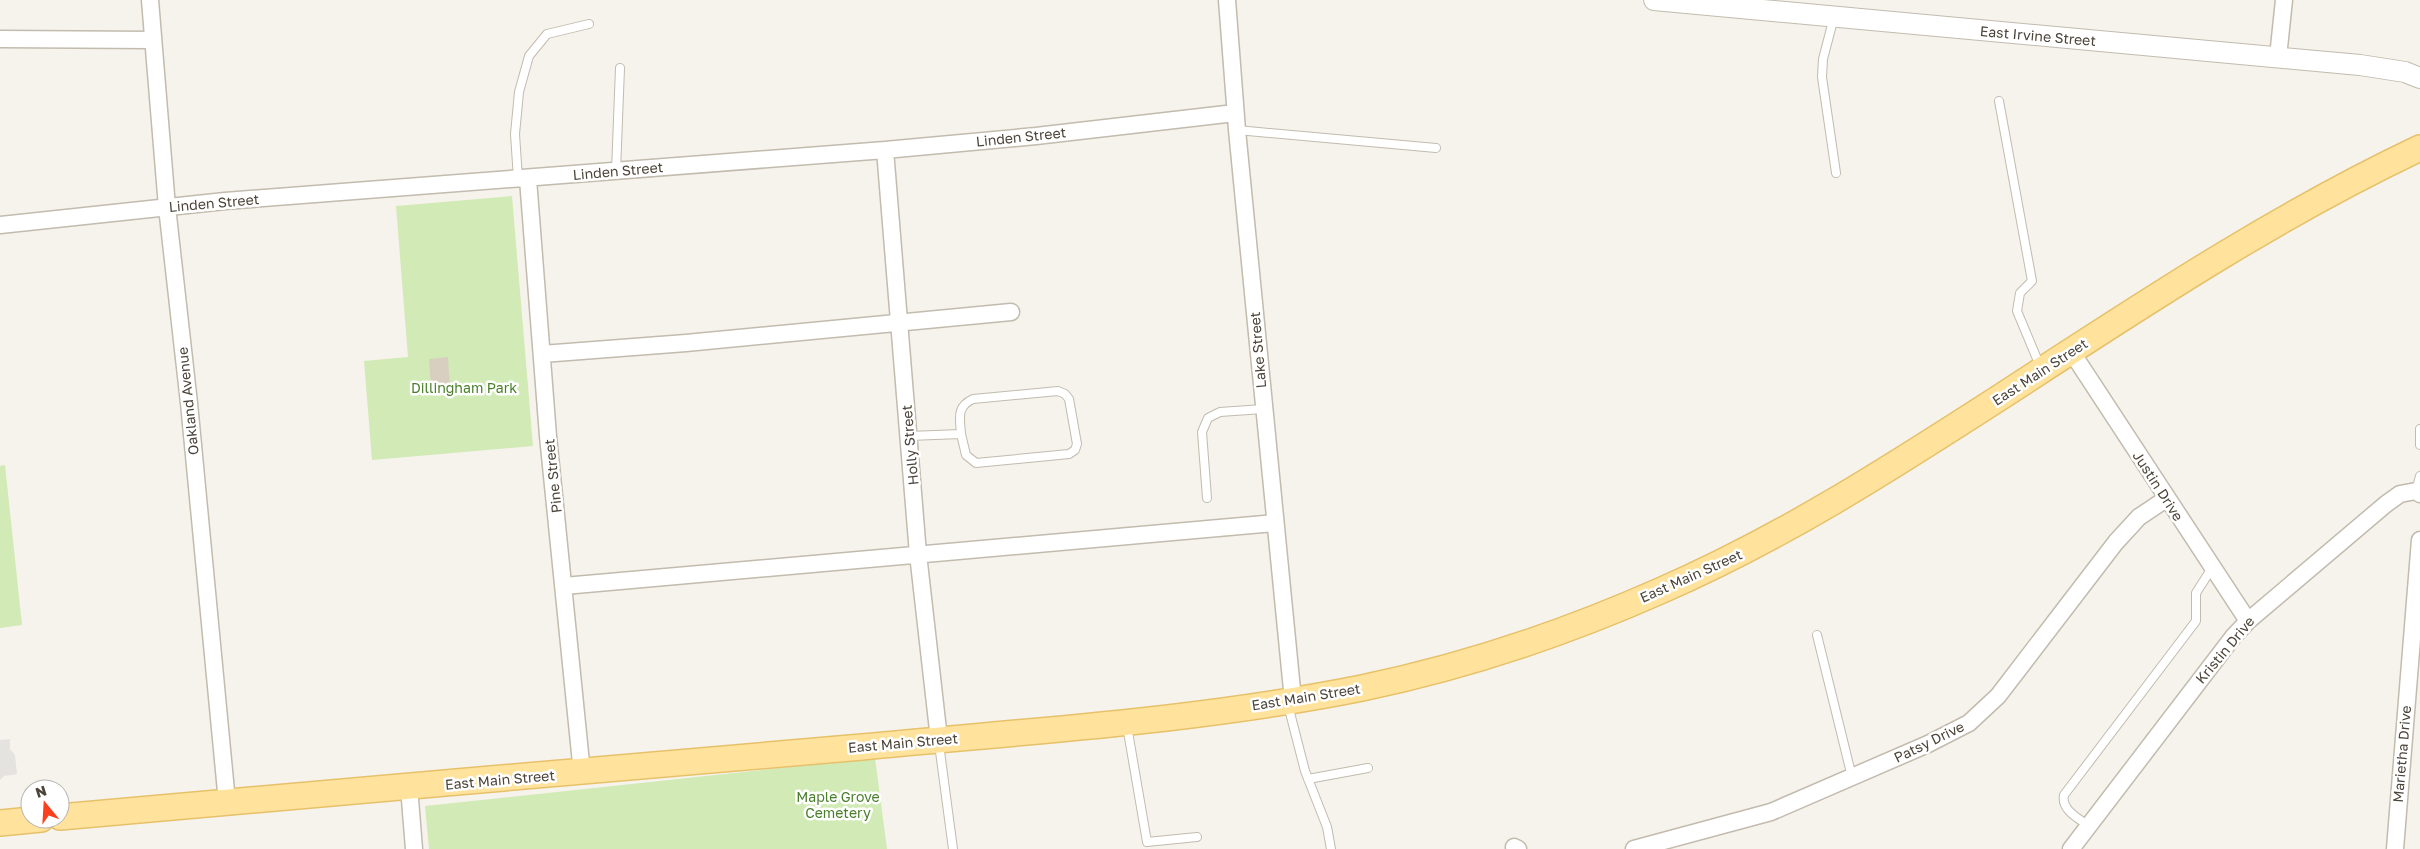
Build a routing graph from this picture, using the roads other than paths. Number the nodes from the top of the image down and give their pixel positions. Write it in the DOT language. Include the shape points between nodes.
graph roads {
  1 [pos="150,0"];
  2 [pos="1227,0"];
  3 [pos="1654,0"];
  4 [pos="2284,0"];
  5 [pos="1834,17"];
  6 [pos="589,24"];
  7 [pos="0,39"];
  8 [pos="153,40"];
  9 [pos="2278,58"];
  10 [pos="620,68"];
  11 [pos="2420,78"];
  12 [pos="1999,101"];
  13 [pos="1235,113"];
  14 [pos="1236,130"];
  15 [pos="1436,148"];
  16 [pos="2420,148"];
  17 [pos="885,150"];
  18 [pos="616,171"];
  19 [pos="1836,173"];
  20 [pos="523,179"];
  21 [pos="168,207"];
  22 [pos="0,224"];
  23 [pos="1011,312"];
  24 [pos="900,323"];
  25 [pos="2070,351"];
  26 [pos="542,354"];
  27 [pos="2041,370"];
  28 [pos="1263,409"];
  29 [pos="2420,429"];
  30 [pos="961,434"];
  31 [pos="909,436"];
  32 [pos="2420,445"];
  33 [pos="2419,487"];
  34 [pos="1206,498"];
  35 [pos="2166,498"];
  36 [pos="1275,523"];
  37 [pos="2420,540"];
  38 [pos="918,554"];
  39 [pos="2212,568"];
  40 [pos="564,586"];
  41 [pos="2248,621"];
  42 [pos="1817,635"];
  43 [pos="1290,700"];
  44 [pos="1126,721"];
  45 [pos="939,740"];
  46 [pos="1368,768"];
  47 [pos="582,772"];
  48 [pos="1852,777"];
  49 [pos="1308,780"];
  50 [pos="408,787"];
  51 [pos="227,802"];
  52 [pos="70,816"];
  53 [pos="20,821"];
  54 [pos="0,823"];
  55 [pos="2089,826"];
  56 [pos="1197,837"];
  57 [pos="414,849"];
  58 [pos="953,849"];
  59 [pos="1332,849"];
  60 [pos="1634,849"];
  61 [pos="2071,849"];
  62 [pos="2395,849"];
  1 -- 8 [label="street, Oakland Avenue"];
  2 -- 13 [label="street, Lake Street"];
  3 -- 5 [label="street, East Irvine Street"];
  4 -- 9 [label="street"];
  5 -- 9 [label="street, East Irvine Street"];
  5 -- 19 [label="lane" via="1823,59 1822,77"];
  6 -- 20 [label="lane" via="547,34 529,56 519,92 514,134"];
  7 -- 8 [label="street"];
  8 -- 21 [label="street, Oakland Avenue"];
  9 -- 11 [label="street, East Irvine Street" via="2360,65 2406,72"];
  10 -- 18 [label="lane"];
  12 -- 27 [label="lane" via="2032,281 2020,293 2017,311"];
  13 -- 14 [label="street, Lake Street"];
  13 -- 17 [label="street, Linden Street"];
  14 -- 15 [label="lane"];
  14 -- 28 [label="street, Lake Street"];
  16 -- 25 [label="main road, East Main Street" via="2294,212"];
  17 -- 18 [label="street, Linden Street"];
  17 -- 24 [label="street, Holly Street"];
  18 -- 20 [label="street, Linden Street"];
  20 -- 21 [label="street, Linden Street"];
  20 -- 26 [label="street, Pine Street"];
  21 -- 22 [label="street, Linden Street"];
  21 -- 51 [label="street, Oakland Avenue"];
  23 -- 24 [label="street"];
  24 -- 26 [label="street"];
  24 -- 31 [label="street, Holly Street"];
  25 -- 27 [label="main road, East Main Street"];
  25 -- 35 [label="street, Justin Drive"];
  26 -- 40 [label="street, Pine Street"];
  27 -- 43 [label="main road, East Main Street" via="1837,501 1749,550 1659,592 1553,634 1448,667 1362,688"];
  28 -- 34 [label="lane" via="1220,412 1208,418 1202,432"];
  28 -- 36 [label="street, Lake Street"];
  29 -- 32 [label="lane"];
  30 -- 30 [label="lane" via="959,411 963,404 973,400 1058,391 1070,400 1077,444 1069,454 976,463 966,455"];
  30 -- 31 [label="lane"];
  31 -- 38 [label="street, Holly Street"];
  33 -- 41 [label="street, Kristin Drive" via="2386,504"];
  35 -- 39 [label="street, Justin Drive"];
  35 -- 48 [label="street, Patsy Drive" via="2139,517 2116,542 1985,710 1949,734"];
  36 -- 38 [label="street"];
  36 -- 43 [label="street, Lake Street"];
  37 -- 62 [label="street, Marietha Drive"];
  38 -- 40 [label="street"];
  38 -- 45 [label="street, Holly Street"];
  39 -- 41 [label="street, Justin Drive"];
  39 -- 55 [label="lane" via="2196,593 2196,621 2064,795 2062,802 2065,808"];
  40 -- 47 [label="street, Pine Street"];
  41 -- 55 [label="street, Kristin Drive"];
  42 -- 48 [label="lane"];
  43 -- 44 [label="main road, East Main Street"];
  43 -- 49 [label="lane"];
  44 -- 45 [label="main road, East Main Street"];
  44 -- 56 [label="lane" via="1147,842"];
  45 -- 47 [label="main road, East Main Street"];
  45 -- 58 [label="lane"];
  46 -- 49 [label="lane"];
  47 -- 50 [label="main road, East Main Street"];
  48 -- 60 [label="street, Patsy Drive" via="1771,812"];
  49 -- 59 [label="lane" via="1328,827"];
  50 -- 51 [label="main road, East Main Street"];
  50 -- 57 [label="street"];
  51 -- 52 [label="main road, East Main Street"];
  53 -- 54 [label="main road"];
  55 -- 61 [label="street, Kristin Drive"];
}
